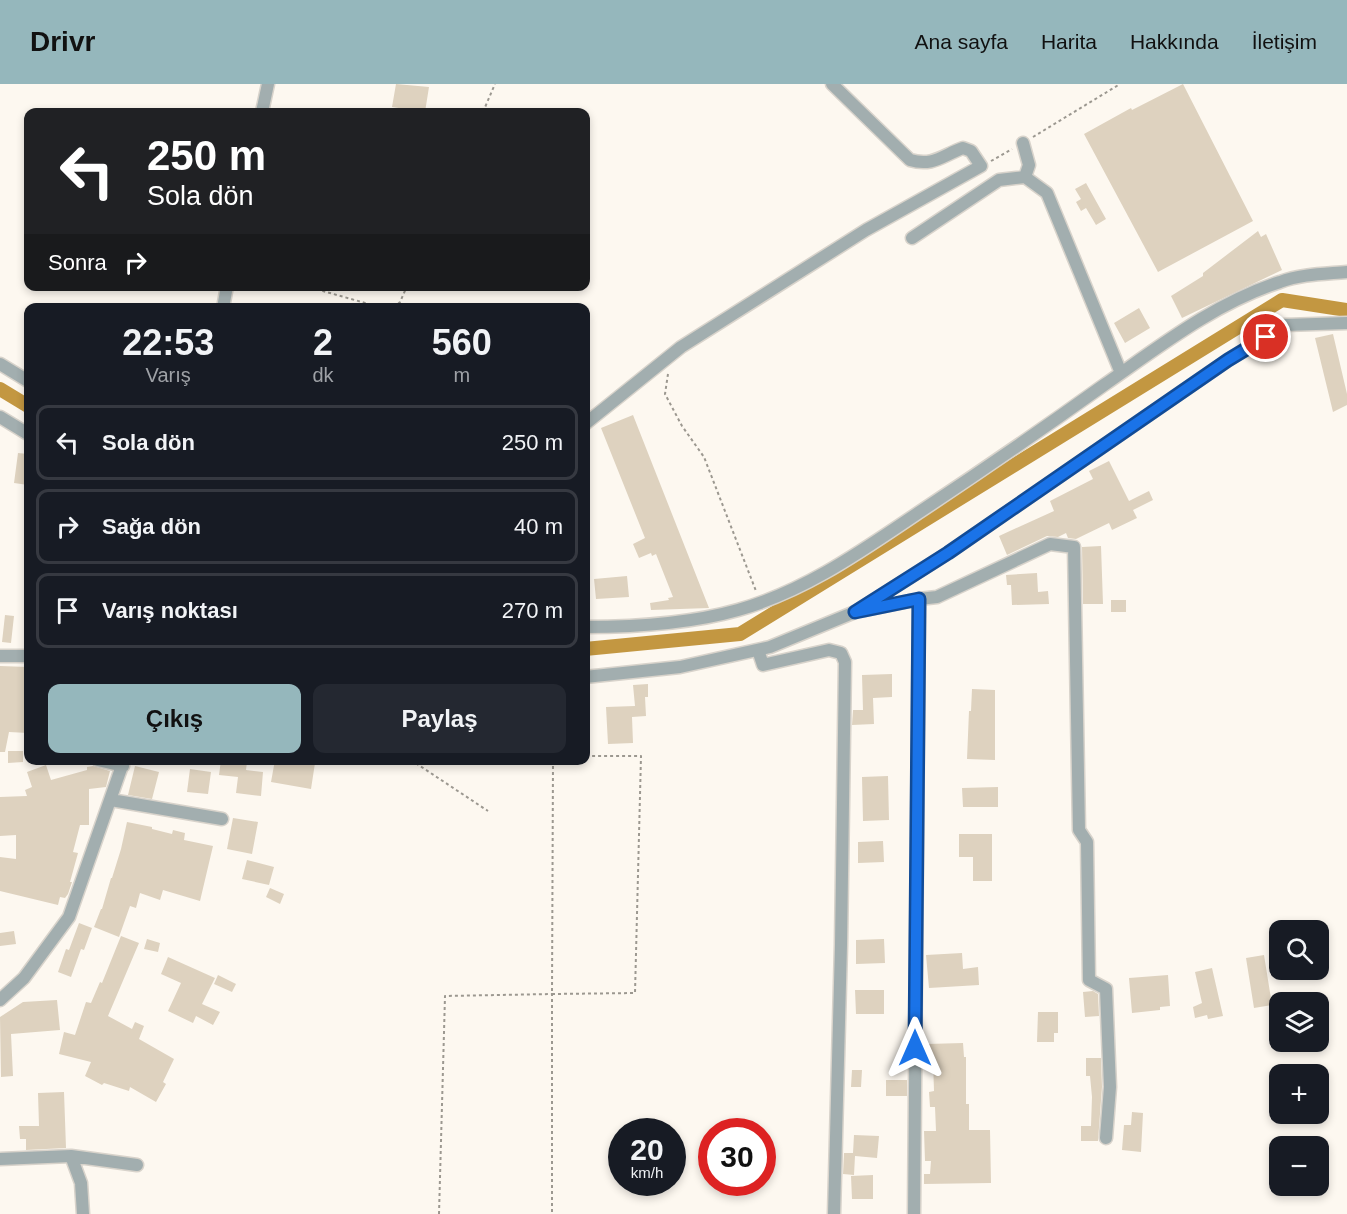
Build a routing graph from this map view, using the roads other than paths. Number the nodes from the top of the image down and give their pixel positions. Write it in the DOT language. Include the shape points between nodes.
graph roads {
  1 [pos="268,84"];
  2 [pos="832,84"];
  3 [pos="263,108"];
  4 [pos="1023,143"];
  5 [pos="1025,177"];
  6 [pos="912,238"];
  7 [pos="1347,272"];
  8 [pos="1347,323"];
  9 [pos="0,364"];
  10 [pos="1121,373"];
  11 [pos="24,379"];
  12 [pos="0,417"];
  13 [pos="590,420"];
  14 [pos="24,432"];
  15 [pos="919,599"];
  16 [pos="855,612"];
  17 [pos="590,627"];
  18 [pos="759,650"];
  19 [pos="0,656"];
  20 [pos="24,656"];
  21 [pos="590,676"];
  22 [pos="123,765"];
  23 [pos="111,800"];
  24 [pos="222,819"];
  25 [pos="0,1000"];
  26 [pos="1106,1138"];
  27 [pos="71,1156"];
  28 [pos="0,1159"];
  29 [pos="137,1165"];
  30 [pos="83,1214"];
  31 [pos="834,1214"];
  32 [pos="914,1214"];
  1 -- 3 [label="street"];
  2 -- 13 [label="street" via="910,160 931,163 963,148 981,166 866,230 681,346"];
  4 -- 5 [label="street" via="1029,165"];
  5 -- 6 [label="street" via="999,180"];
  5 -- 10 [label="street" via="1047,193"];
  7 -- 10 [label="street" via="1309,275 1252,292 1216,310"];
  8 -- 16 [label="street" via="1285,325"];
  9 -- 11 [label="street"];
  10 -- 17 [label="street" via="842,564 792,590 738,610 684,622"];
  12 -- 14 [label="street"];
  15 -- 16 [label="street"];
  15 -- 26 [label="street" via="937,597 1050,544 1074,547 1079,830 1087,842 1089,980 1106,989 1110,1087"];
  15 -- 32 [label="street"];
  16 -- 18 [label="street"];
  18 -- 21 [label="street" via="680,667"];
  18 -- 31 [label="street" via="763,665 829,650 841,653 845,662"];
  19 -- 20 [label="street"];
  22 -- 23 [label="street"];
  23 -- 24 [label="street"];
  23 -- 25 [label="street" via="69,917 24,978"];
  27 -- 28 [label="street"];
  27 -- 29 [label="street"];
  27 -- 30 [label="street" via="81,1184"];
}
